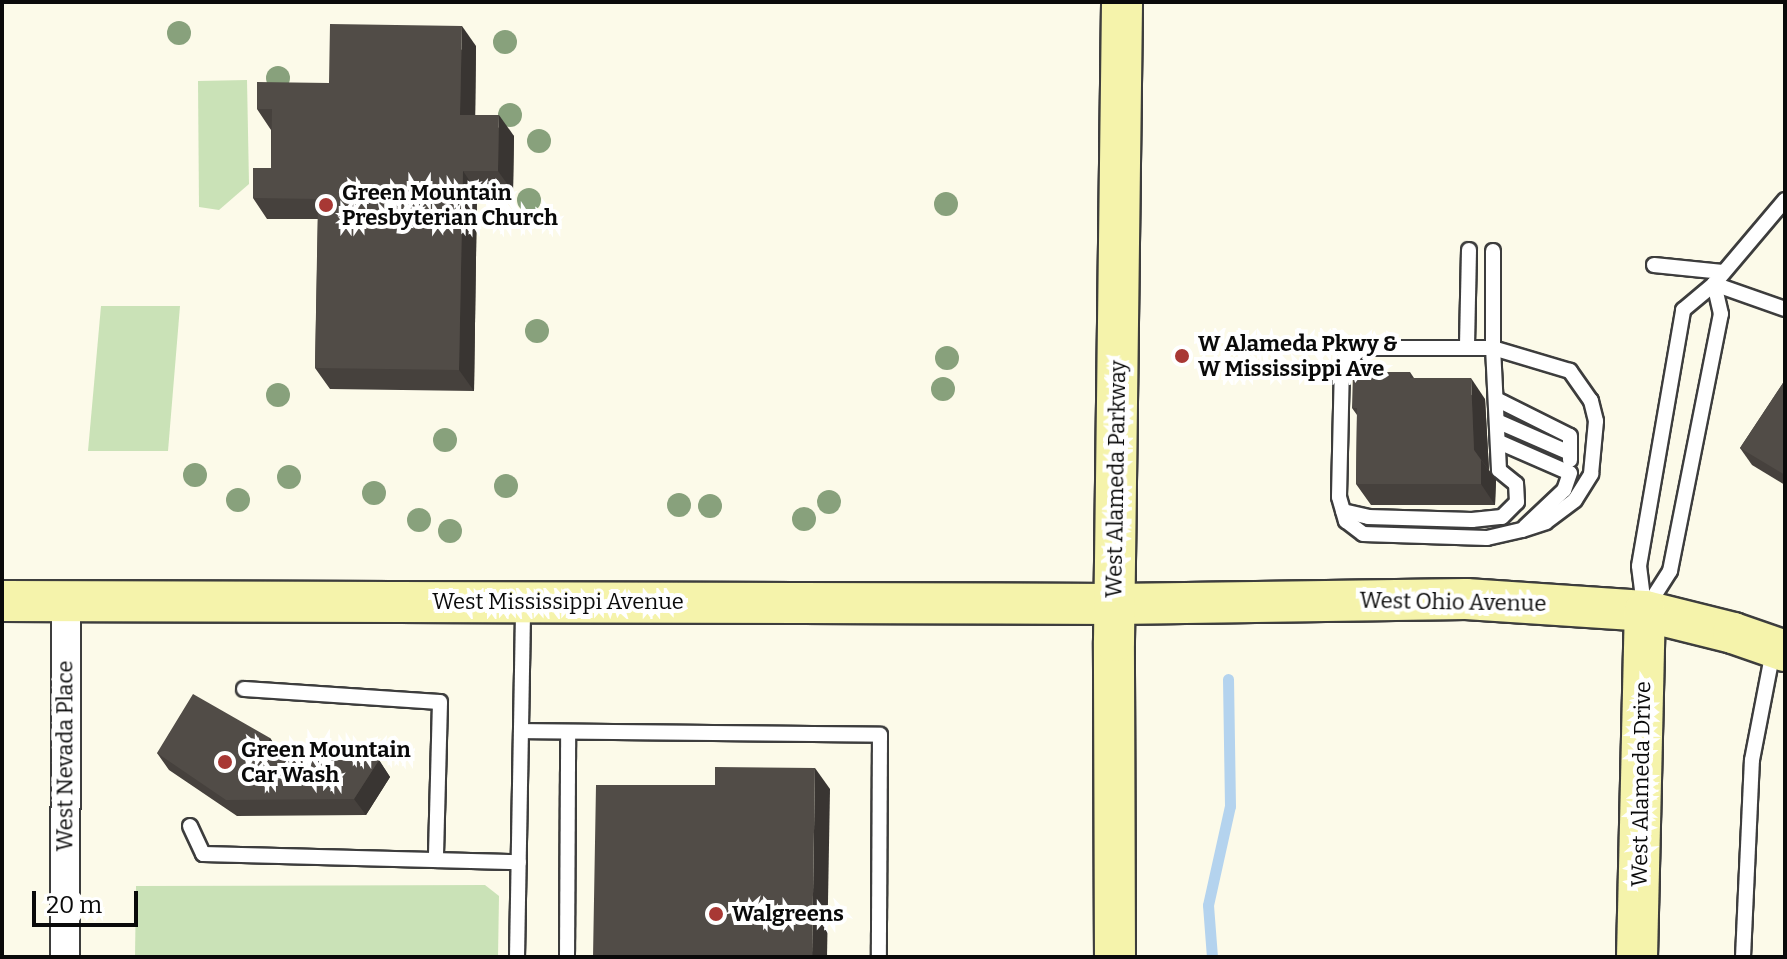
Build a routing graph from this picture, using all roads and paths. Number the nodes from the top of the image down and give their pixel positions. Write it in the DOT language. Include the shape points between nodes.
graph roads {
  1 [pos="1122,2"];
  2 [pos="1785,200"];
  3 [pos="1469,250"];
  4 [pos="1493,251"];
  5 [pos="1654,265"];
  6 [pos="1718,278"];
  7 [pos="1785,309"];
  8 [pos="1467,348"];
  9 [pos="1493,348"];
  10 [pos="1498,400"];
  11 [pos="1499,422"];
  12 [pos="1499,442"];
  13 [pos="1570,453"];
  14 [pos="1570,473"];
  15 [pos="1343,511"];
  16 [pos="1522,530"];
  17 [pos="2,601"];
  18 [pos="66,602"];
  19 [pos="523,603"];
  20 [pos="1115,604"];
  21 [pos="1645,611"];
  22 [pos="1780,649"];
  23 [pos="244,689"];
  24 [pos="521,731"];
  25 [pos="568,732"];
  26 [pos="190,826"];
  27 [pos="436,860"];
  28 [pos="519,862"];
  29 [pos="65,957"];
  30 [pos="517,957"];
  31 [pos="567,957"];
  32 [pos="879,957"];
  33 [pos="1115,957"];
  34 [pos="1637,957"];
  35 [pos="1743,957"];
  1 -- 20 [label="street, West Alameda Parkway"];
  2 -- 6 [label="lane"];
  3 -- 8 [label="lane"];
  4 -- 9 [label="lane"];
  5 -- 6 [label="lane"];
  6 -- 7 [label="lane"];
  6 -- 21 [label="lane" via="1721,314 1670,571"];
  6 -- 21 [label="lane" via="1683,310 1639,566"];
  8 -- 9 [label="lane"];
  8 -- 15 [label="lane" via="1363,348 1342,364"];
  9 -- 10 [label="lane"];
  9 -- 16 [label="lane" via="1570,371 1591,401 1596,421 1591,474 1575,500 1546,522"];
  10 -- 11 [label="lane"];
  10 -- 13 [label="lane" via="1570,436"];
  11 -- 12 [label="lane"];
  11 -- 13 [label="lane"];
  12 -- 14 [label="lane"];
  12 -- 15 [label="lane" via="1499,470 1516,484 1517,502 1502,517 1368,517"];
  13 -- 14 [label="lane"];
  14 -- 16 [label="lane" via="1564,490"];
  15 -- 16 [label="lane" via="1346,521 1363,534 1487,538"];
  17 -- 18 [label="street, West Mississippi Avenue"];
  18 -- 19 [label="street, West Mississippi Avenue"];
  18 -- 29 [label="street, West Nevada Place"];
  19 -- 20 [label="street, West Mississippi Avenue"];
  19 -- 24 [label="lane"];
  20 -- 21 [label="street, West Ohio Avenue" via="1466,599"];
  20 -- 33 [label="street, West Alameda Parkway"];
  21 -- 22 [label="street, West Ohio Avenue"];
  21 -- 34 [label="street, West Alameda Drive"];
  22 -- 35 [label="lane" via="1752,760"];
  23 -- 27 [label="lane" via="440,702"];
  24 -- 25 [label="lane"];
  24 -- 28 [label="lane"];
  25 -- 31 [label="lane"];
  25 -- 32 [label="lane" via="880,735"];
  26 -- 27 [label="lane" via="203,854"];
  27 -- 28 [label="lane"];
  28 -- 30 [label="lane"];
}
